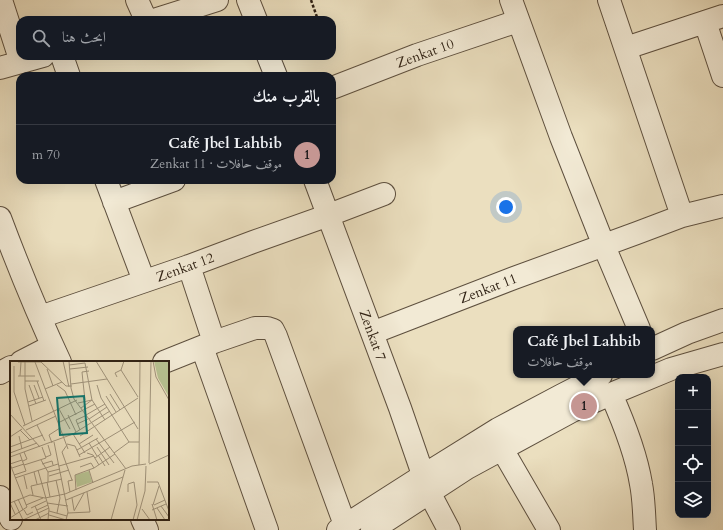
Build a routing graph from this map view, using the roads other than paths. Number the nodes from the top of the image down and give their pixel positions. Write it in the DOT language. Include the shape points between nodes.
graph roads {
  1 [pos="1,0"];
  2 [pos="137,0"];
  3 [pos="217,0"];
  4 [pos="248,0"];
  5 [pos="609,0"];
  6 [pos="515,6"];
  7 [pos="144,16"];
  8 [pos="167,16"];
  9 [pos="254,16"];
  10 [pos="714,19"];
  11 [pos="16,46"];
  12 [pos="626,48"];
  13 [pos="28,60"];
  14 [pos="63,60"];
  15 [pos="270,60"];
  16 [pos="21,62"];
  17 [pos="0,68"];
  18 [pos="68,72"];
  19 [pos="274,72"];
  20 [pos="723,76"];
  21 [pos="336,86"];
  22 [pos="107,184"];
  23 [pos="163,184"];
  24 [pos="317,184"];
  25 [pos="384,194"];
  26 [pos="114,202"];
  27 [pos="723,206"];
  28 [pos="329,216"];
  29 [pos="682,216"];
  30 [pos="0,218"];
  31 [pos="604,246"];
  32 [pos="7,261"];
  33 [pos="189,266"];
  34 [pos="144,281"];
  35 [pos="40,317"];
  36 [pos="723,320"];
  37 [pos="639,326"];
  38 [pos="372,333"];
  39 [pos="208,345"];
  40 [pos="655,348"];
  41 [pos="56,354"];
  42 [pos="723,354"];
  43 [pos="25,361"];
  44 [pos="167,361"];
  45 [pos="656,366"];
  46 [pos="10,368"];
  47 [pos="0,373"];
  48 [pos="595,378"];
  49 [pos="637,378"];
  50 [pos="611,394"];
  51 [pos="502,449"];
  52 [pos="426,483"];
  53 [pos="0,497"];
  54 [pos="10,517"];
  55 [pos="12,520"];
  56 [pos="142,520"];
  57 [pos="341,527"];
  58 [pos="17,530"];
  59 [pos="147,530"];
  60 [pos="267,530"];
  61 [pos="372,530"];
  62 [pos="449,530"];
  63 [pos="549,530"];
  64 [pos="644,530"];
  1 -- 11 [label="street"];
  2 -- 7 [label="street"];
  3 -- 8 [label="street"];
  4 -- 9 [label="street"];
  5 -- 12 [label="street"];
  6 -- 21 [label="street, Zenkat 10" via="418,55"];
  6 -- 31 [label="street" via="560,137"];
  10 -- 12 [label="street"];
  10 -- 20 [label="street"];
  12 -- 29 [label="street"];
  13 -- 16 [label="street"];
  14 -- 18 [label="street"];
  15 -- 19 [label="street"];
  16 -- 17 [label="street"];
  22 -- 26 [label="street"];
  23 -- 26 [label="street"];
  24 -- 28 [label="street, Zenkat 7"];
  25 -- 28 [label="street, Zenkat 12"];
  26 -- 34 [label="street"];
  27 -- 29 [label="street"];
  28 -- 33 [label="street, Zenkat 12"];
  28 -- 38 [label="street, Zenkat 7"];
  29 -- 31 [label="street"];
  30 -- 32 [label="street"];
  31 -- 37 [label="street"];
  31 -- 38 [label="street, Zenkat 11"];
  32 -- 35 [label="street"];
  33 -- 34 [label="street, Zenkat 12"];
  33 -- 39 [label="street"];
  34 -- 35 [label="street, Zenkat 12"];
  35 -- 41 [label="street"];
  36 -- 40 [label="street"];
  38 -- 52 [label="street, Zenkat 7"];
  39 -- 44 [label="street"];
  39 -- 57 [label="street" via="255,328 273,330"];
  39 -- 60 [label="street"];
  41 -- 43 [label="street"];
  42 -- 45 [label="street" via="671,369"];
  46 -- 47 [label="street"];
  48 -- 52 [label="street" via="498,429"];
  49 -- 50 [label="street"];
  50 -- 51 [label="street"];
  50 -- 64 [label="street" via="637,464 642,485"];
  51 -- 52 [label="street" via="467,468"];
  51 -- 63 [label="street"];
  52 -- 57 [label="street"];
  52 -- 61 [label="street"];
  52 -- 62 [label="street, Zenkat 7"];
  53 -- 54 [label="street"];
  55 -- 58 [label="street"];
  56 -- 59 [label="street"];
}
